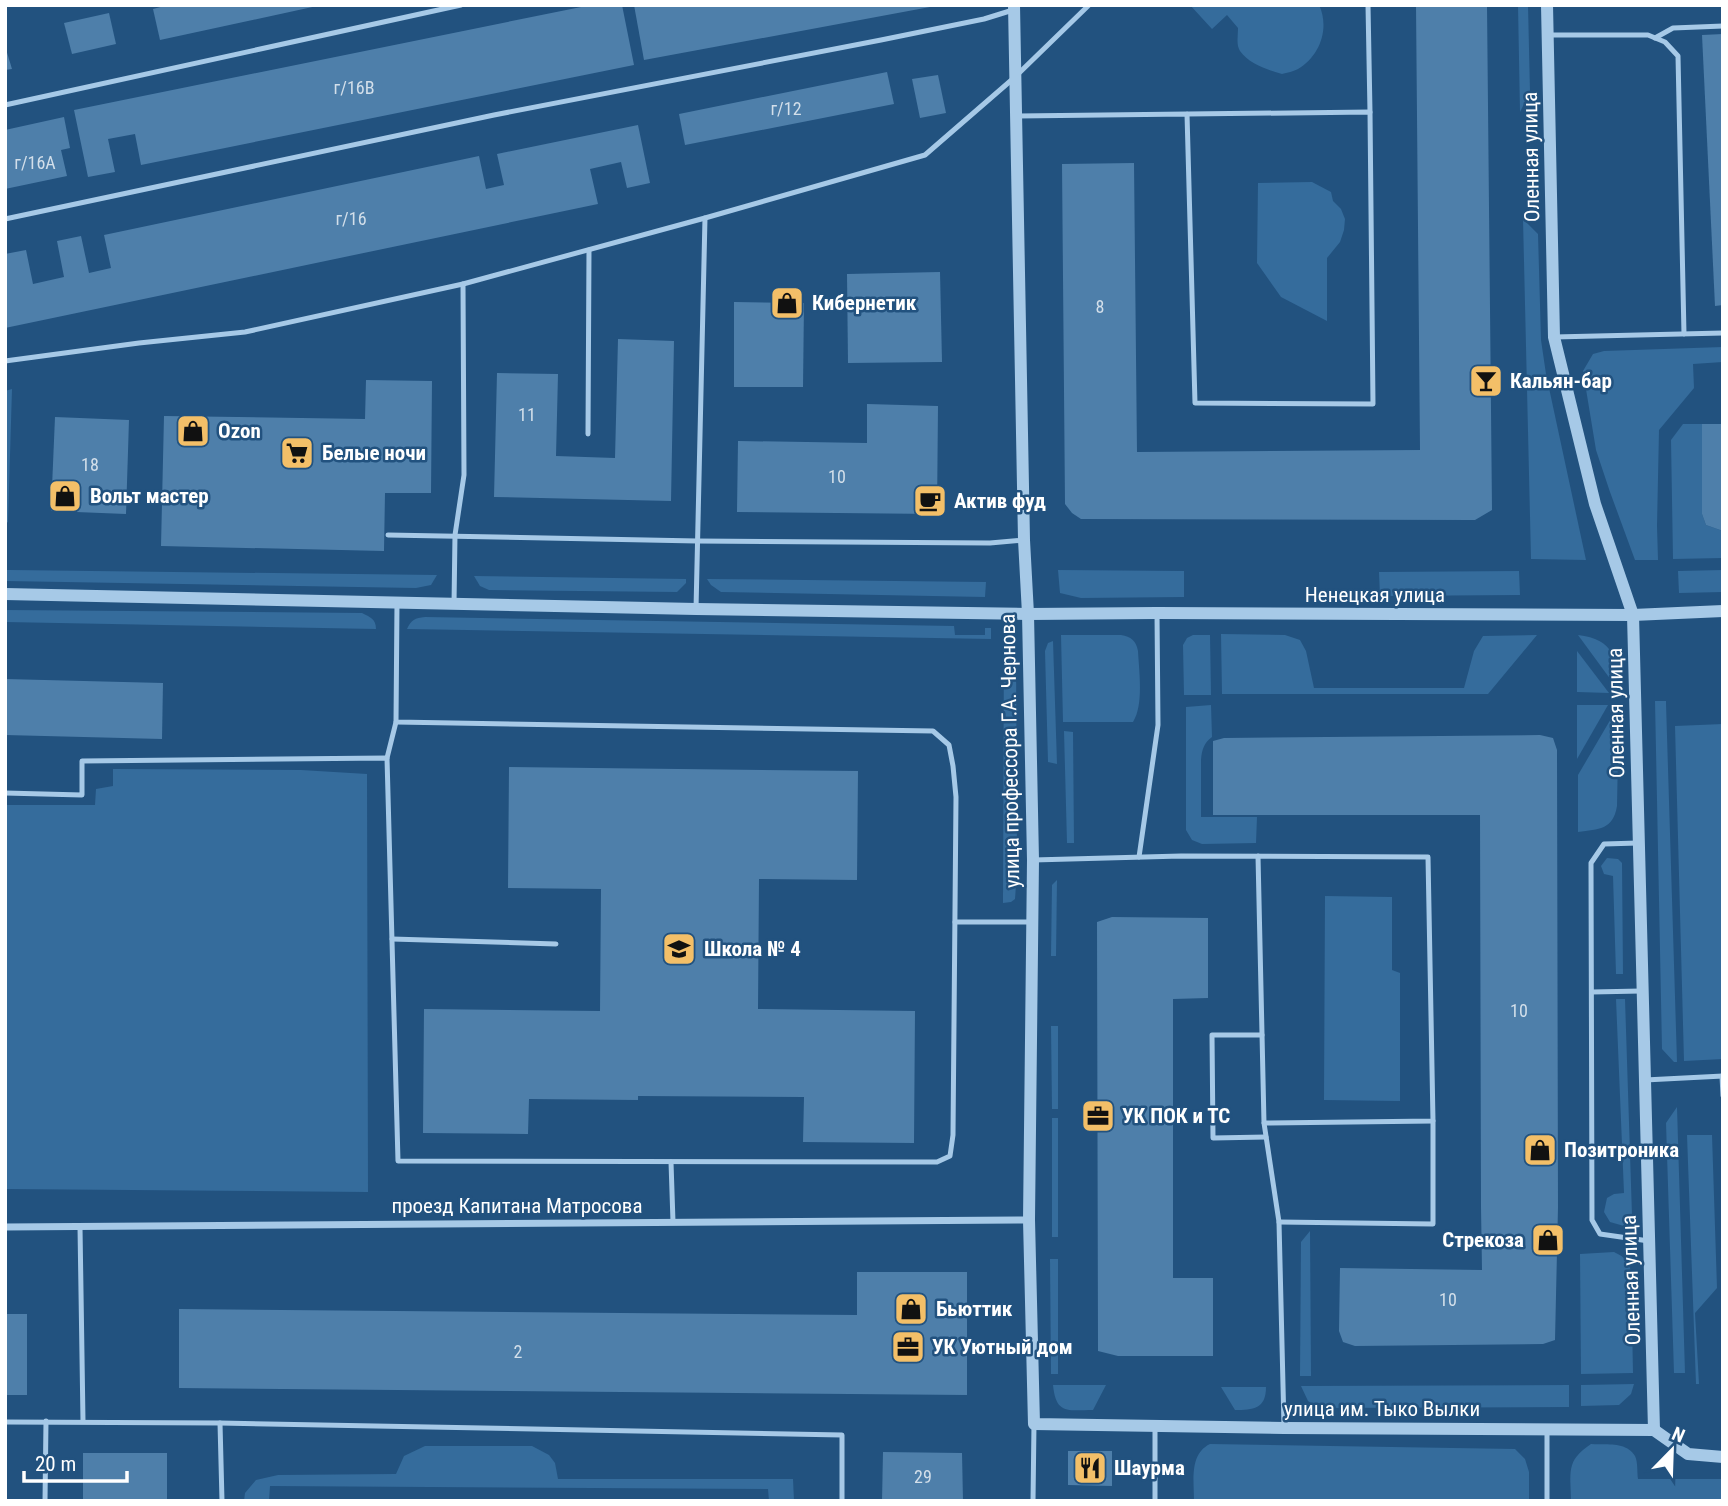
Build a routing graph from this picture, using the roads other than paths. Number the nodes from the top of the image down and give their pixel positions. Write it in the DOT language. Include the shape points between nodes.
graph roads {
  1 [pos="461,5"];
  2 [pos="1089,5"];
  3 [pos="1368,5"];
  4 [pos="1547,5"];
  5 [pos="1014,8"];
  6 [pos="1723,26"];
  7 [pos="1548,35"];
  8 [pos="1655,37"];
  9 [pos="1015,77"];
  10 [pos="5,105"];
  11 [pos="1370,112"];
  12 [pos="1187,114"];
  13 [pos="1015,116"];
  14 [pos="705,218"];
  15 [pos="5,219"];
  16 [pos="589,250"];
  17 [pos="463,284"];
  18 [pos="1723,333"];
  19 [pos="1684,334"];
  20 [pos="1554,337"];
  21 [pos="5,361"];
  22 [pos="588,434"];
  23 [pos="388,535"];
  24 [pos="455,536"];
  25 [pos="1024,540"];
  26 [pos="697,541"];
  27 [pos="5,594"];
  28 [pos="397,603"];
  29 [pos="454,604"];
  30 [pos="695,610"];
  31 [pos="1723,611"];
  32 [pos="1157,613"];
  33 [pos="1028,614"];
  34 [pos="1633,615"];
  35 [pos="396,722"];
  36 [pos="387,758"];
  37 [pos="5,793"];
  38 [pos="1638,843"];
  39 [pos="1258,856"];
  40 [pos="1139,857"];
  41 [pos="1033,860"];
  42 [pos="955,922"];
  43 [pos="1032,922"];
  44 [pos="392,939"];
  45 [pos="556,944"];
  46 [pos="1643,991"];
  47 [pos="1592,992"];
  48 [pos="1262,1035"];
  49 [pos="1722,1076"];
  50 [pos="1645,1080"];
  51 [pos="1723,1096"];
  52 [pos="1433,1121"];
  53 [pos="1264,1123"];
  54 [pos="1266,1137"];
  55 [pos="671,1162"];
  56 [pos="1029,1220"];
  57 [pos="673,1222"];
  58 [pos="1279,1222"];
  59 [pos="5,1227"];
  60 [pos="80,1227"];
  61 [pos="1649,1241"];
  62 [pos="83,1421"];
  63 [pos="5,1422"];
  64 [pos="46,1422"];
  65 [pos="220,1423"];
  66 [pos="1034,1424"];
  67 [pos="1155,1426"];
  68 [pos="1284,1428"];
  69 [pos="1547,1430"];
  70 [pos="1654,1430"];
  71 [pos="1723,1457"];
  72 [pos="45,1501"];
  73 [pos="222,1501"];
  74 [pos="842,1501"];
  75 [pos="1033,1501"];
  76 [pos="1155,1501"];
  77 [pos="1547,1501"];
  1 -- 10 [label="lane"];
  2 -- 9 [label="lane"];
  3 -- 11 [label="lane"];
  4 -- 7 [label="street, Оленная улица"];
  5 -- 9 [label="street, улица профессора Г.А. Чернова"];
  5 -- 15 [label="lane" via="984,19 495,115"];
  6 -- 8 [label="lane" via="1673,28"];
  7 -- 8 [label="lane"];
  7 -- 20 [label="street, Оленная улица"];
  8 -- 19 [label="lane" via="1678,56"];
  9 -- 13 [label="street, улица профессора Г.А. Чернова"];
  9 -- 14 [label="lane" via="925,155"];
  11 -- 12 [label="lane"];
  11 -- 12 [label="lane" via="1373,404 1195,403"];
  12 -- 13 [label="lane"];
  13 -- 25 [label="street, улица профессора Г.А. Чернова"];
  14 -- 16 [label="lane"];
  14 -- 26 [label="lane"];
  16 -- 17 [label="lane"];
  16 -- 22 [label="lane"];
  17 -- 21 [label="lane" via="245,332"];
  17 -- 24 [label="lane" via="464,475"];
  18 -- 19 [label="lane"];
  19 -- 20 [label="lane"];
  20 -- 34 [label="street, Оленная улица" via="1595,504"];
  23 -- 24 [label="lane"];
  24 -- 26 [label="lane"];
  24 -- 29 [label="lane"];
  25 -- 26 [label="lane"];
  25 -- 33 [label="street, улица профессора Г.А. Чернова"];
  26 -- 30 [label="lane"];
  27 -- 28 [label="street, Ненецкая улица"];
  28 -- 29 [label="street, Ненецкая улица"];
  28 -- 35 [label="lane"];
  29 -- 30 [label="street, Ненецкая улица"];
  30 -- 33 [label="street, Ненецкая улица"];
  31 -- 34 [label="street, Ненецкая улица"];
  32 -- 33 [label="street, Ненецкая улица"];
  32 -- 34 [label="street, Ненецкая улица"];
  32 -- 40 [label="lane" via="1158,725"];
  33 -- 41 [label="street, улица профессора Г.А. Чернова"];
  34 -- 38 [label="street, Оленная улица"];
  35 -- 36 [label="lane"];
  35 -- 42 [label="lane" via="933,731 949,745 953,766"];
  36 -- 37 [label="lane" via="82,761 82,795"];
  36 -- 44 [label="lane"];
  38 -- 46 [label="street, Оленная улица"];
  38 -- 47 [label="lane" via="1604,845 1591,863"];
  39 -- 40 [label="lane"];
  39 -- 48 [label="lane"];
  39 -- 52 [label="lane" via="1428,858"];
  40 -- 41 [label="lane"];
  41 -- 43 [label="street, улица профессора Г.А. Чернова"];
  42 -- 43 [label="lane"];
  42 -- 55 [label="lane" via="950,1156 937,1162"];
  43 -- 56 [label="street, улица профессора Г.А. Чернова"];
  44 -- 45 [label="lane"];
  44 -- 55 [label="lane" via="398,1161"];
  46 -- 47 [label="lane"];
  46 -- 50 [label="street, Оленная улица"];
  47 -- 61 [label="lane" via="1592,1220 1600,1234"];
  48 -- 53 [label="lane"];
  48 -- 54 [label="lane" via="1212,1035 1213,1138"];
  49 -- 50 [label="lane"];
  49 -- 51 [label="lane"];
  50 -- 61 [label="street, Оленная улица"];
  52 -- 53 [label="lane"];
  52 -- 58 [label="lane" via="1433,1224"];
  53 -- 54 [label="lane"];
  54 -- 58 [label="lane"];
  55 -- 57 [label="lane"];
  56 -- 57 [label="street, проезд Капитана Матросова"];
  56 -- 66 [label="street, улица профессора Г.А. Чернова"];
  57 -- 60 [label="street, проезд Капитана Матросова"];
  58 -- 68 [label="lane"];
  59 -- 60 [label="street, проезд Капитана Матросова"];
  60 -- 62 [label="lane"];
  61 -- 70 [label="street, Оленная улица"];
  62 -- 64 [label="lane"];
  62 -- 65 [label="lane"];
  63 -- 64 [label="lane"];
  64 -- 72 [label="lane"];
  65 -- 73 [label="lane"];
  65 -- 74 [label="lane" via="842,1435"];
  66 -- 67 [label="street, улица им. Тыко Вылки"];
  66 -- 75 [label="lane"];
  67 -- 68 [label="street, улица им. Тыко Вылки"];
  67 -- 76 [label="lane"];
  68 -- 69 [label="street, улица им. Тыко Вылки"];
  69 -- 70 [label="street, улица им. Тыко Вылки"];
  69 -- 77 [label="lane"];
  70 -- 71 [label="street" via="1688,1454"];
}
